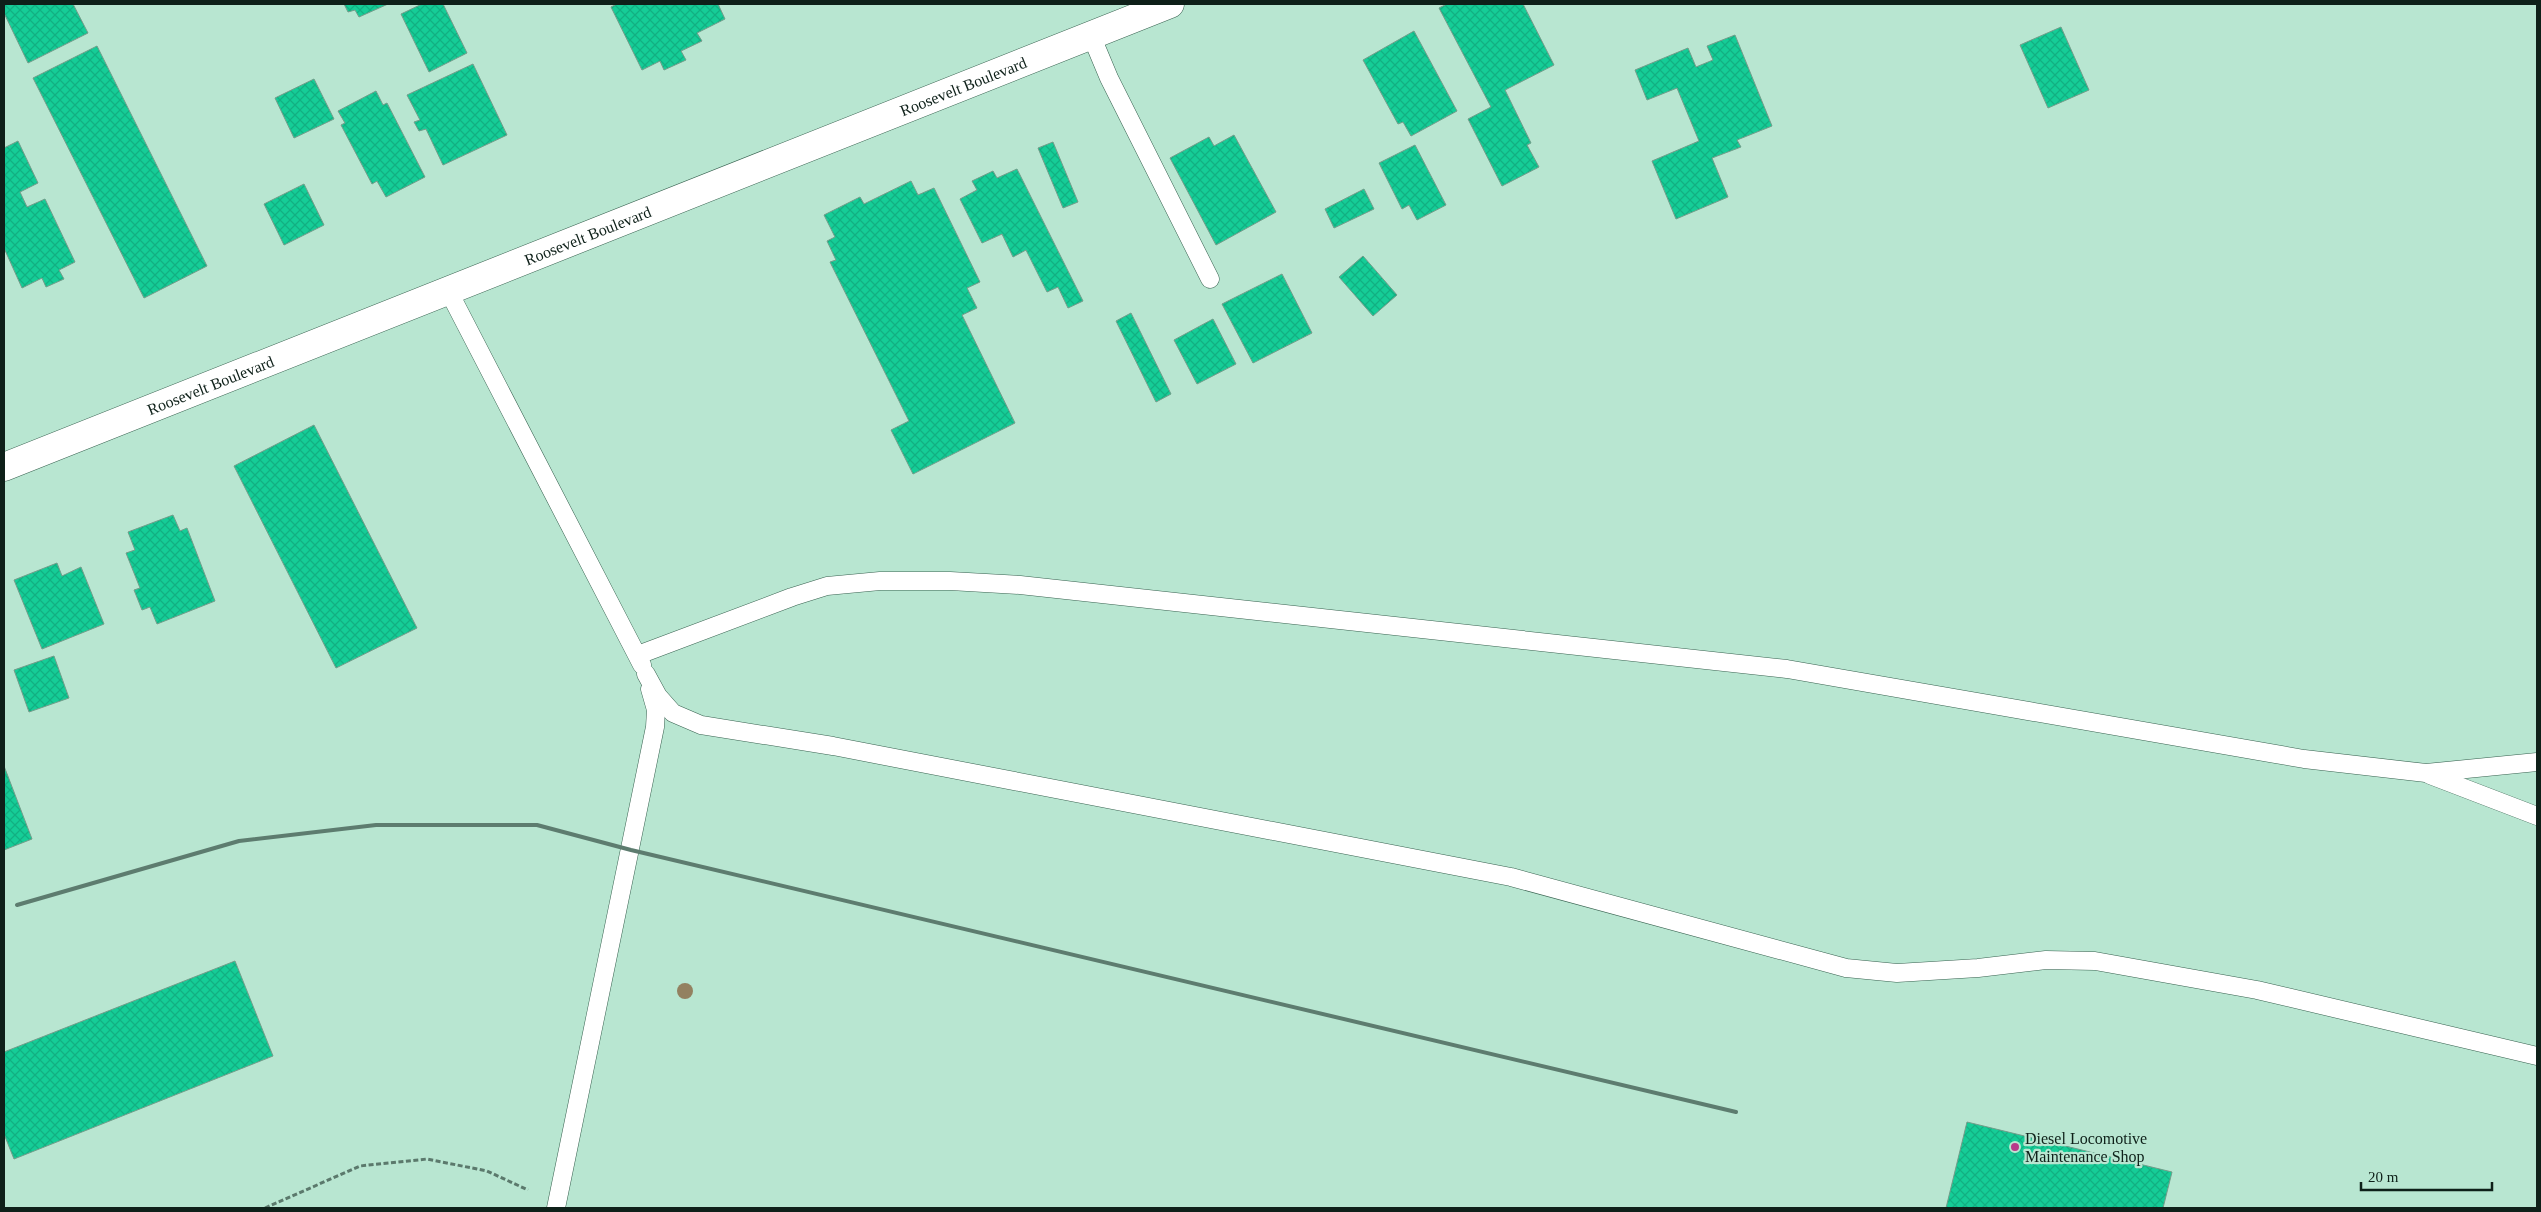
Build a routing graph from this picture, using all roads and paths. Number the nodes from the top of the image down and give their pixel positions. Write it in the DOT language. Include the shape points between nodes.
graph roads {
  1 [pos="1170,4"];
  2 [pos="1091,35"];
  3 [pos="1210,279"];
  4 [pos="448,290"];
  5 [pos="4,467"];
  6 [pos="638,655"];
  7 [pos="646,674"];
  8 [pos="2537,762"];
  9 [pos="2426,773"];
  10 [pos="2537,816"];
  11 [pos="2537,1056"];
  12 [pos="556,1205"];
  13 [pos="265,1208"];
  1 -- 2 [label="main road, Roosevelt Boulevard"];
  2 -- 3 [label="lane" via="1109,78"];
  2 -- 4 [label="main road, Roosevelt Boulevard"];
  4 -- 5 [label="main road, Roosevelt Boulevard"];
  4 -- 6 [label="lane"];
  6 -- 7 [label="lane"];
  6 -- 9 [label="lane" via="827,586 880,581 1020,585 1787,669 2304,759"];
  7 -- 11 [label="lane" via="658,696 673,713 701,725 833,746 1511,877 1846,968 1897,973 2046,960 2094,962 2257,990"];
  7 -- 12 [label="lane" via="656,710 655,727"];
  8 -- 9 [label="lane"];
  9 -- 10 [label="lane"];
  12 -- 13 [label="path" via="487,1172 427,1160 360,1166"];
}
